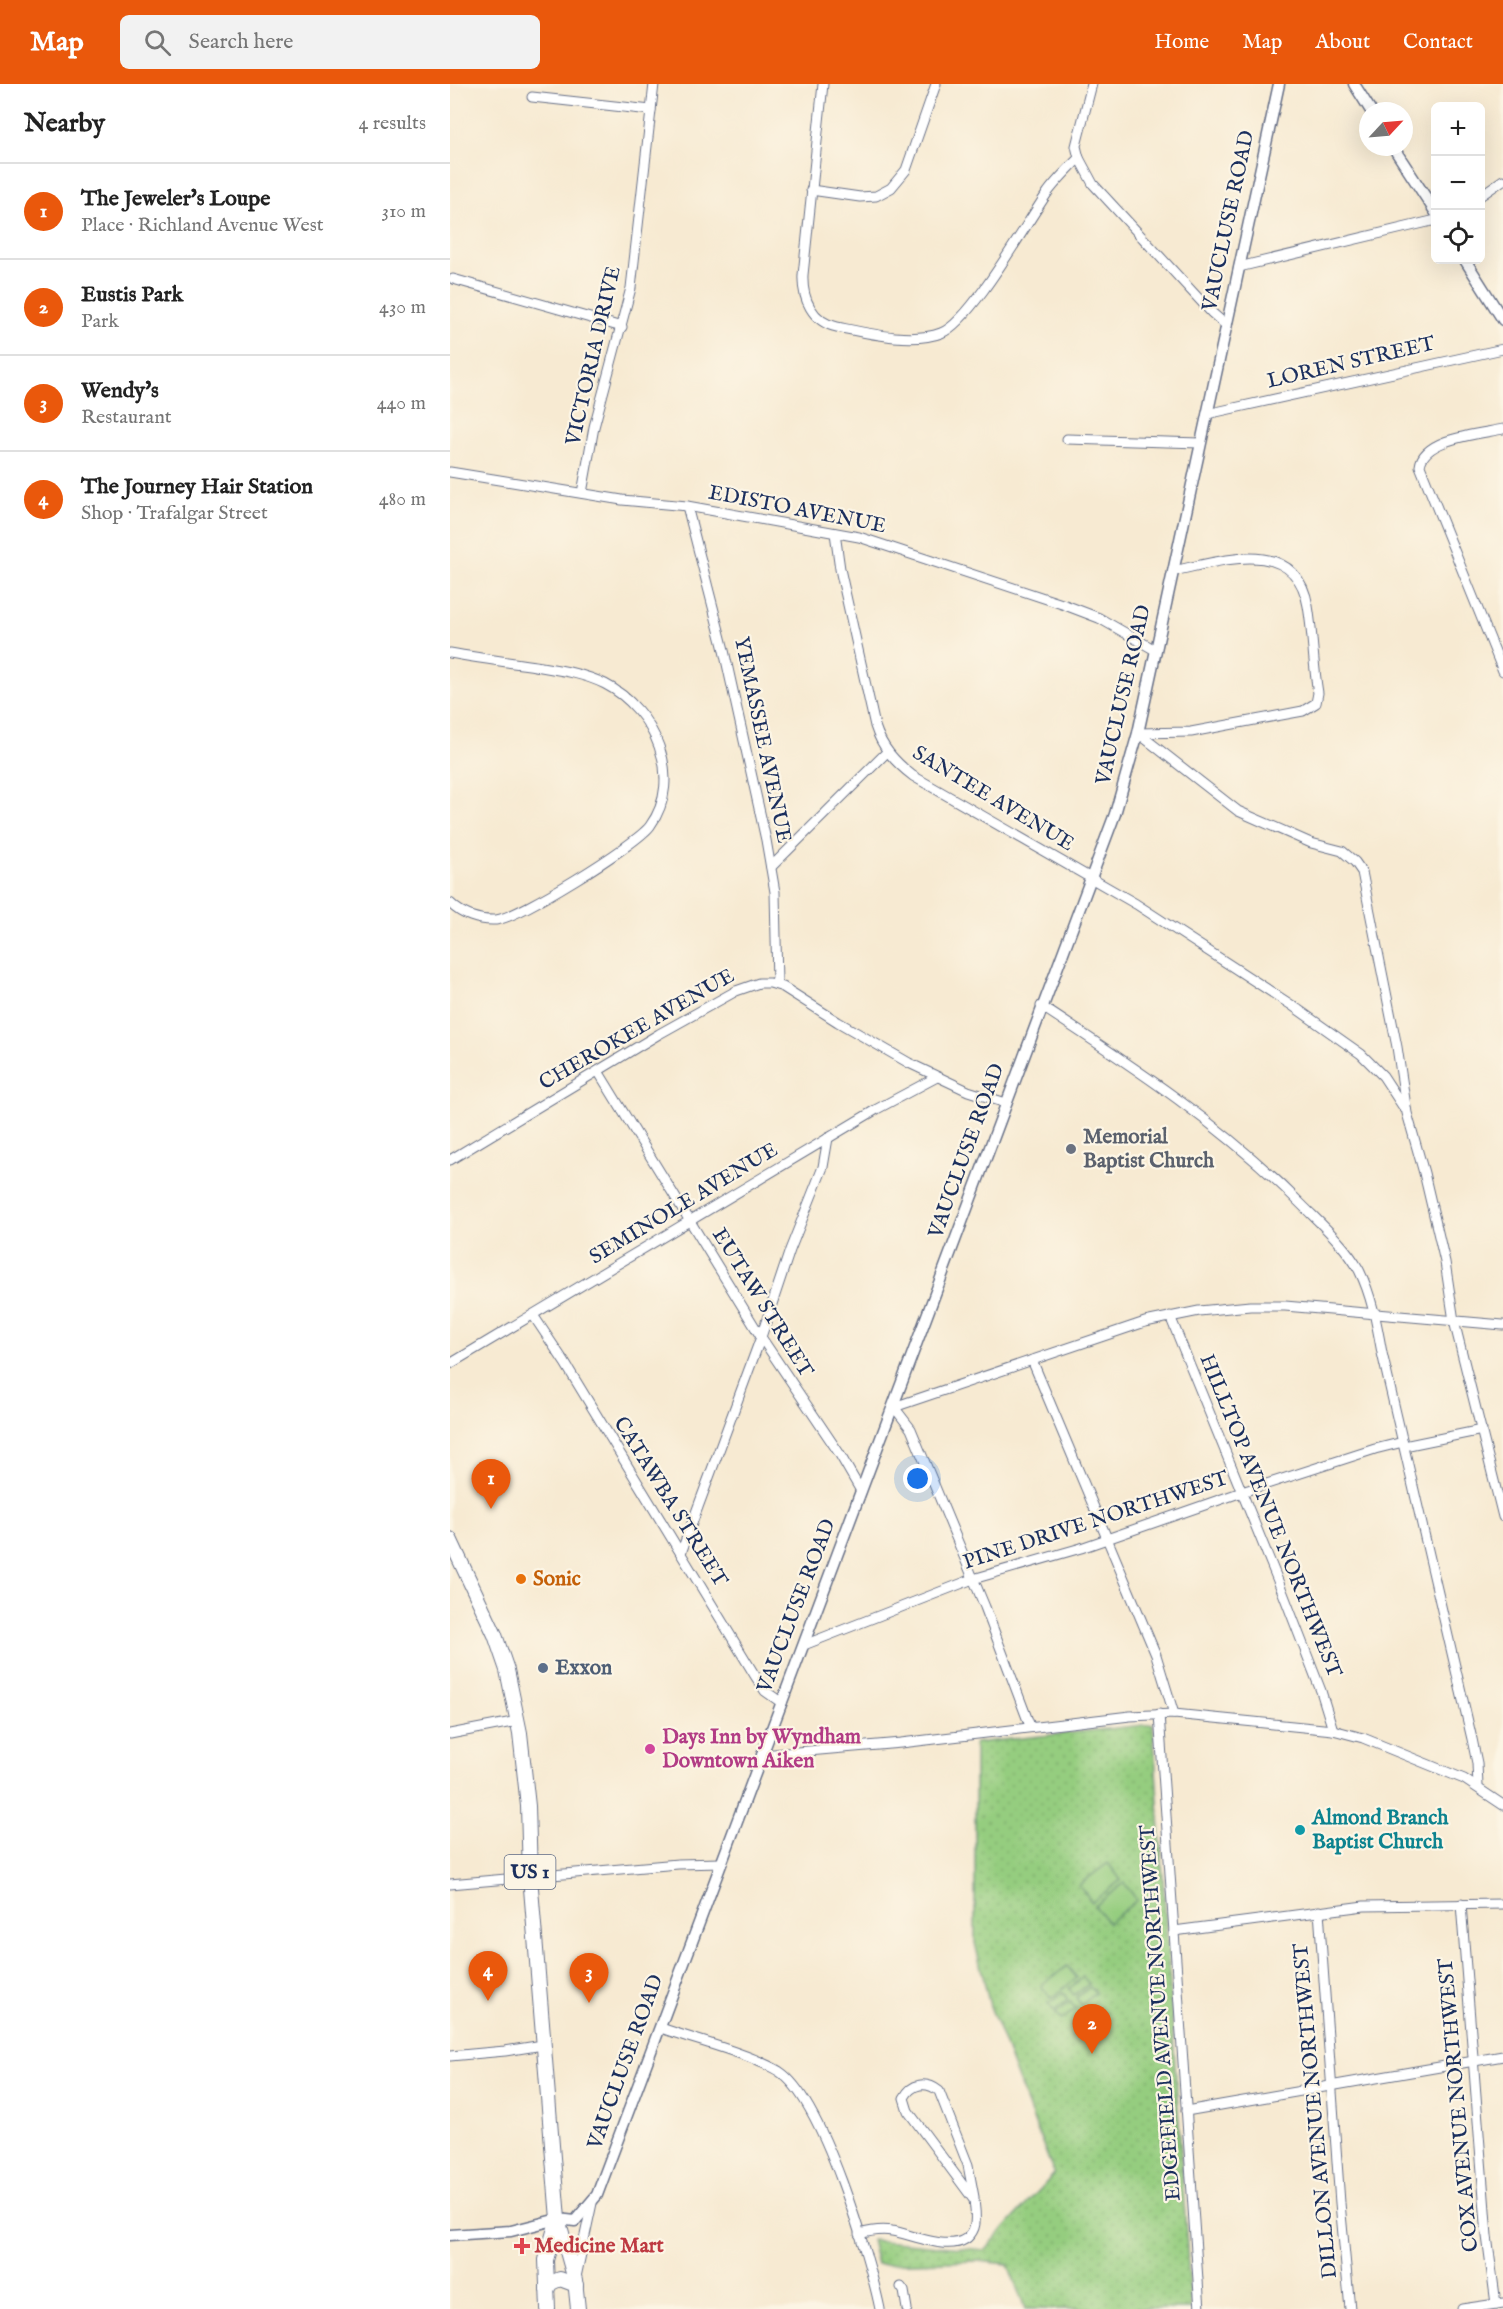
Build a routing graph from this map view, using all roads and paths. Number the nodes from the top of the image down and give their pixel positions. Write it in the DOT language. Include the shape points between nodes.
graph roads {
  1 [pos="654,84"];
  2 [pos="823,84"];
  3 [pos="936,84"];
  4 [pos="1092,84"];
  5 [pos="1279,84"];
  6 [pos="1354,84"];
  7 [pos="532,97"];
  8 [pos="1365,102"];
  9 [pos="651,110"];
  10 [pos="1399,156"];
  11 [pos="1079,158"];
  12 [pos="1503,180"];
  13 [pos="812,190"];
  14 [pos="1485,193"];
  15 [pos="1434,210"];
  16 [pos="1431,221"];
  17 [pos="1468,264"];
  18 [pos="1239,267"];
  19 [pos="453,279"];
  20 [pos="1503,320"];
  21 [pos="1227,326"];
  22 [pos="622,327"];
  23 [pos="1503,349"];
  24 [pos="1207,414"];
  25 [pos="1503,429"];
  26 [pos="1067,439"];
  27 [pos="1200,443"];
  28 [pos="450,472"];
  29 [pos="582,493"];
  30 [pos="687,506"];
  31 [pos="835,533"];
  32 [pos="1173,571"];
  33 [pos="1155,650"];
  34 [pos="450,653"];
  35 [pos="1503,671"];
  36 [pos="1138,733"];
  37 [pos="887,752"];
  38 [pos="771,867"];
  39 [pos="1092,878"];
  40 [pos="450,903"];
  41 [pos="777,984"];
  42 [pos="1041,1006"];
  43 [pos="598,1071"];
  44 [pos="937,1077"];
  45 [pos="1006,1103"];
  46 [pos="1407,1113"];
  47 [pos="828,1138"];
  48 [pos="450,1160"];
  49 [pos="689,1222"];
  50 [pos="1374,1313"];
  51 [pos="533,1315"];
  52 [pos="1170,1316"];
  53 [pos="1454,1321"];
  54 [pos="1503,1325"];
  55 [pos="761,1337"];
  56 [pos="1032,1360"];
  57 [pos="450,1364"];
  58 [pos="894,1407"];
  59 [pos="1482,1430"];
  60 [pos="1403,1444"];
  61 [pos="861,1491"];
  62 [pos="1242,1492"];
  63 [pos="1503,1517"];
  64 [pos="450,1539"];
  65 [pos="1107,1539"];
  66 [pos="681,1553"];
  67 [pos="973,1579"];
  68 [pos="804,1645"];
  69 [pos="782,1703"];
  70 [pos="1159,1714"];
  71 [pos="1174,1714"];
  72 [pos="518,1721"];
  73 [pos="1030,1726"];
  74 [pos="1333,1730"];
  75 [pos="450,1734"];
  76 [pos="762,1755"];
  77 [pos="1478,1787"];
  78 [pos="1503,1805"];
  79 [pos="721,1863"];
  80 [pos="530,1876"];
  81 [pos="450,1884"];
  82 [pos="1461,1904"];
  83 [pos="1503,1904"];
  84 [pos="1319,1911"];
  85 [pos="1174,1931"];
  86 [pos="661,2028"];
  87 [pos="543,2045"];
  88 [pos="450,2056"];
  89 [pos="1503,2056"];
  90 [pos="1474,2060"];
  91 [pos="1332,2087"];
  92 [pos="1186,2111"];
  93 [pos="974,2200"];
  94 [pos="592,2202"];
  95 [pos="558,2219"];
  96 [pos="859,2234"];
  97 [pos="450,2235"];
  98 [pos="576,2282"];
  99 [pos="902,2287"];
  100 [pos="547,2289"];
  101 [pos="1500,2303"];
  102 [pos="548,2309"];
  103 [pos="578,2309"];
  104 [pos="880,2309"];
  105 [pos="907,2309"];
  106 [pos="1200,2309"];
  107 [pos="1350,2309"];
  108 [pos="1462,2309"];
  1 -- 9 [label="street, VICTORIA DRIVE"];
  2 -- 13 [label="street"];
  3 -- 13 [label="street" via="906,170 897,183 876,196"];
  4 -- 11 [label="street" via="1076,146"];
  5 -- 18 [label="street, VAUCLUSE ROAD"];
  6 -- 8 [label="street"];
  7 -- 9 [label="street"];
  9 -- 22 [label="street, VICTORIA DRIVE" via="631,288"];
  10 -- 15 [label="street"];
  11 -- 13 [label="street" via="1049,191 957,322 942,333 927,337 905,338 842,328 814,314 802,283"];
  11 -- 21 [label="street" via="1093,184"];
  12 -- 14 [label="street"];
  16 -- 18 [label="street"];
  17 -- 20 [label="street"];
  18 -- 21 [label="street, VAUCLUSE ROAD"];
  19 -- 22 [label="street"];
  21 -- 24 [label="street, VAUCLUSE ROAD"];
  22 -- 29 [label="street, VICTORIA DRIVE" via="594,428"];
  23 -- 24 [label="street, LOREN STREET"];
  24 -- 27 [label="street, VAUCLUSE ROAD"];
  25 -- 35 [label="street" via="1433,446 1423,455 1420,466"];
  26 -- 27 [label="street"];
  27 -- 32 [label="street, VAUCLUSE ROAD"];
  28 -- 29 [label="street, EDISTO AVENUE"];
  29 -- 30 [label="street, EDISTO AVENUE"];
  30 -- 31 [label="street, EDISTO AVENUE"];
  30 -- 38 [label="street, YEMASSEE AVENUE" via="730,676"];
  31 -- 33 [label="street, EDISTO AVENUE" via="859,537 1036,594 1099,618"];
  31 -- 37 [label="street, SANTEE AVENUE" via="875,726"];
  32 -- 33 [label="street, VAUCLUSE ROAD"];
  32 -- 36 [label="street" via="1230,558 1257,558 1289,567 1300,580 1308,604 1316,703 1303,711 1191,732"];
  33 -- 36 [label="street, VAUCLUSE ROAD"];
  34 -- 40 [label="street" via="582,674 610,686 643,715 663,760 665,778 660,807 645,832 529,907 487,920 470,916"];
  36 -- 39 [label="street, VAUCLUSE ROAD"];
  36 -- 46 [label="street" via="1238,811 1311,843 1342,851 1355,862 1367,890"];
  37 -- 38 [label="street"];
  37 -- 39 [label="street, SANTEE AVENUE" via="913,776"];
  38 -- 41 [label="street, YEMASSEE AVENUE"];
  39 -- 42 [label="street, VAUCLUSE ROAD"];
  39 -- 46 [label="street, SANTEE AVENUE" via="1361,1054 1383,1076"];
  41 -- 43 [label="street, CHEROKEE AVENUE" via="759,983 736,991"];
  41 -- 44 [label="street"];
  42 -- 45 [label="street, VAUCLUSE ROAD"];
  42 -- 50 [label="street" via="1196,1111 1245,1150 1351,1258"];
  43 -- 48 [label="street, CHEROKEE AVENUE"];
  43 -- 49 [label="street, EUTAW STREET"];
  44 -- 45 [label="street"];
  44 -- 47 [label="street, SEMINOLE AVENUE"];
  45 -- 58 [label="street, VAUCLUSE ROAD"];
  46 -- 53 [label="street" via="1445,1262"];
  47 -- 49 [label="street, SEMINOLE AVENUE"];
  47 -- 55 [label="street" via="823,1167"];
  49 -- 51 [label="street, SEMINOLE AVENUE"];
  49 -- 55 [label="street, EUTAW STREET"];
  50 -- 52 [label="street" via="1250,1306"];
  50 -- 53 [label="street"];
  50 -- 60 [label="street"];
  51 -- 57 [label="street, SEMINOLE AVENUE"];
  51 -- 66 [label="street, CATAWBA STREET"];
  52 -- 56 [label="street"];
  52 -- 62 [label="street, HILLTOP AVENUE NORTHWEST"];
  53 -- 54 [label="street"];
  53 -- 59 [label="street"];
  55 -- 61 [label="street, EUTAW STREET"];
  55 -- 66 [label="street"];
  56 -- 58 [label="street"];
  56 -- 65 [label="street"];
  58 -- 61 [label="street, VAUCLUSE ROAD"];
  58 -- 67 [label="street" via="911,1429"];
  59 -- 60 [label="street, PINE DRIVE NORTHWEST"];
  59 -- 63 [label="street"];
  60 -- 62 [label="street, PINE DRIVE NORTHWEST" via="1375,1449"];
  60 -- 77 [label="street" via="1472,1739"];
  61 -- 68 [label="street, VAUCLUSE ROAD"];
  62 -- 65 [label="street, PINE DRIVE NORTHWEST"];
  62 -- 74 [label="street, HILLTOP AVENUE NORTHWEST"];
  64 -- 72 [label="main road, US 1" via="457,1563 495,1635"];
  65 -- 67 [label="street, PINE DRIVE NORTHWEST"];
  65 -- 71 [label="street" via="1156,1655"];
  66 -- 69 [label="street, CATAWBA STREET" via="765,1691"];
  67 -- 68 [label="street, PINE DRIVE NORTHWEST"];
  67 -- 73 [label="street"];
  68 -- 69 [label="street, VAUCLUSE ROAD"];
  69 -- 76 [label="street, VAUCLUSE ROAD"];
  70 -- 71 [label="street"];
  70 -- 73 [label="street"];
  70 -- 85 [label="street, EDGEFIELD AVENUE NORTHWEST"];
  71 -- 74 [label="street"];
  72 -- 75 [label="street"];
  72 -- 80 [label="main road, US 1" via="528,1806"];
  73 -- 76 [label="street" via="885,1745"];
  74 -- 77 [label="street" via="1363,1738"];
  76 -- 79 [label="street, VAUCLUSE ROAD"];
  77 -- 78 [label="street"];
  79 -- 80 [label="street"];
  79 -- 86 [label="street, VAUCLUSE ROAD"];
  80 -- 81 [label="street"];
  80 -- 87 [label="main road, US 1"];
  82 -- 83 [label="street"];
  82 -- 84 [label="street"];
  82 -- 90 [label="street, COX AVENUE NORTHWEST"];
  84 -- 85 [label="street"];
  84 -- 91 [label="street, DILLON AVENUE NORTHWEST"];
  85 -- 92 [label="street, EDGEFIELD AVENUE NORTHWEST"];
  86 -- 94 [label="street, VAUCLUSE ROAD"];
  86 -- 96 [label="street" via="736,2052 778,2070 794,2084 831,2156"];
  87 -- 88 [label="street"];
  87 -- 95 [label="main road, US 1"];
  89 -- 90 [label="street"];
  90 -- 91 [label="street"];
  90 -- 101 [label="street, COX AVENUE NORTHWEST" via="1488,2246"];
  91 -- 92 [label="street"];
  91 -- 107 [label="street, DILLON AVENUE NORTHWEST"];
  92 -- 106 [label="street, EDGEFIELD AVENUE NORTHWEST"];
  93 -- 93 [label="street" via="968,2164 939,2091 924,2084 915,2086 904,2098 908,2111"];
  93 -- 96 [label="street" via="973,2231 960,2241 942,2243 887,2230"];
  94 -- 95 [label="street" via="574,2221"];
  94 -- 98 [label="street"];
  95 -- 97 [label="street" via="511,2230"];
  95 -- 98 [label="main road, US 1"];
  95 -- 100 [label="main road, US 1" via="546,2260"];
  96 -- 104 [label="street"];
  98 -- 100 [label="main road" via="560,2279"];
  98 -- 103 [label="main road, US 1"];
  99 -- 105 [label="street"];
  100 -- 102 [label="main road, US 1"];
  101 -- 108 [label="street"];
}
